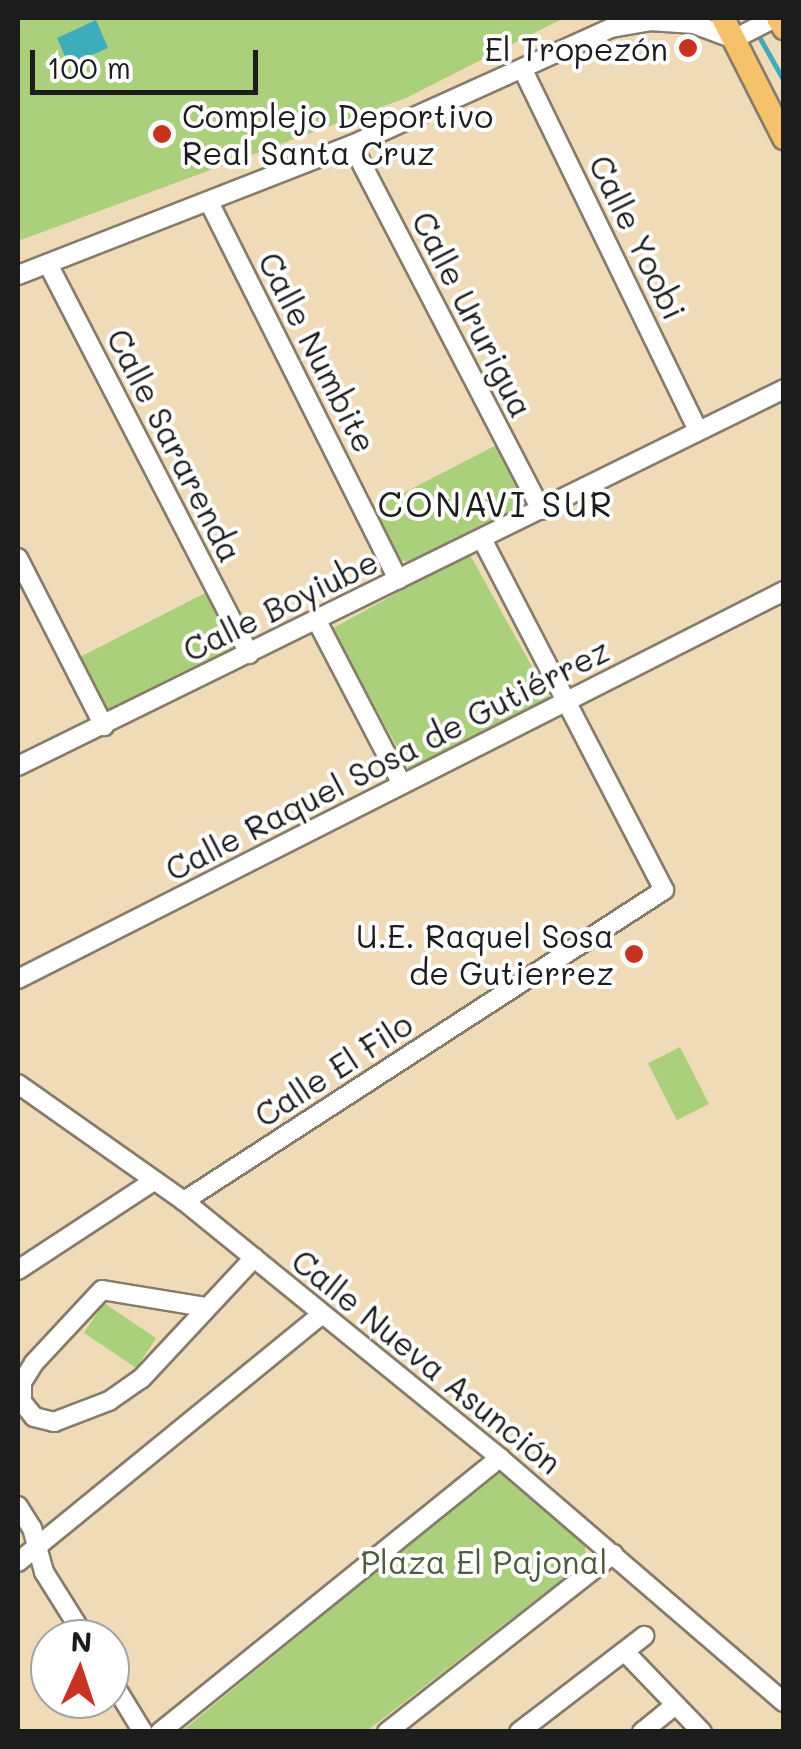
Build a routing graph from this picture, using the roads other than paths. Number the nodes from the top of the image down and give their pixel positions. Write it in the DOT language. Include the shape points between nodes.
graph roads {
  1 [pos="600,18"];
  2 [pos="777,21"];
  3 [pos="733,30"];
  4 [pos="571,44"];
  5 [pos="523,70"];
  6 [pos="784,138"];
  7 [pos="352,146"];
  8 [pos="210,204"];
  9 [pos="48,264"];
  10 [pos="18,275"];
  11 [pos="784,389"];
  12 [pos="698,432"];
  13 [pos="541,510"];
  14 [pos="482,539"];
  15 [pos="18,558"];
  16 [pos="398,580"];
  17 [pos="784,591"];
  18 [pos="317,621"];
  19 [pos="249,654"];
  20 [pos="562,705"];
  21 [pos="104,726"];
  22 [pos="18,766"];
  23 [pos="402,784"];
  24 [pos="18,979"];
  25 [pos="18,1084"];
  26 [pos="152,1182"];
  27 [pos="184,1201"];
  28 [pos="254,1258"];
  29 [pos="18,1270"];
  30 [pos="204,1307"];
  31 [pos="321,1315"];
  32 [pos="500,1458"];
  33 [pos="18,1506"];
  34 [pos="35,1549"];
  35 [pos="612,1554"];
  36 [pos="18,1562"];
  37 [pos="75,1619"];
  38 [pos="644,1636"];
  39 [pos="625,1652"];
  40 [pos="784,1702"];
  41 [pos="674,1706"];
  42 [pos="130,1710"];
  43 [pos="163,1731"];
  44 [pos="144,1732"];
  45 [pos="387,1732"];
  46 [pos="519,1732"];
  47 [pos="642,1732"];
  48 [pos="702,1732"];
  1 -- 4 [label="street"];
  2 -- 3 [label="street"];
  3 -- 4 [label="street" via="650,20"];
  3 -- 6 [label="main road"];
  4 -- 5 [label="street"];
  5 -- 7 [label="street"];
  5 -- 12 [label="street, Calle Yoobi"];
  7 -- 8 [label="street"];
  7 -- 13 [label="street, Calle Ururigua"];
  8 -- 9 [label="street"];
  8 -- 16 [label="street, Calle Numbite"];
  9 -- 10 [label="street"];
  9 -- 19 [label="street, Calle Sararenda"];
  11 -- 12 [label="street, Calle Boyiube"];
  12 -- 13 [label="street, Calle Boyiube"];
  13 -- 14 [label="street, Calle Boyiube"];
  14 -- 16 [label="street, Calle Boyiube"];
  14 -- 20 [label="street"];
  15 -- 21 [label="street"];
  16 -- 18 [label="street, Calle Boyiube"];
  17 -- 20 [label="street, Calle Raquel Sosa de Gutiérrez"];
  18 -- 19 [label="street, Calle Boyiube"];
  18 -- 23 [label="street"];
  19 -- 21 [label="street, Calle Boyiube"];
  20 -- 23 [label="street, Calle Raquel Sosa de Gutiérrez"];
  20 -- 27 [label="street, Calle El Filo" via="664,890"];
  21 -- 22 [label="street, Calle Boyiube"];
  23 -- 24 [label="street, Calle Raquel Sosa de Gutiérrez"];
  25 -- 26 [label="street, Calle Nueva Asunción"];
  26 -- 27 [label="street, Calle Nueva Asunción"];
  26 -- 29 [label="street"];
  27 -- 28 [label="street, Calle Nueva Asunción"];
  28 -- 30 [label="street"];
  28 -- 31 [label="street, Calle Nueva Asunción"];
  30 -- 30 [label="street" via="142,1380 108,1401 54,1422 34,1417 22,1402 22,1382 34,1363 102,1290"];
  31 -- 32 [label="street, Calle Nueva Asunción"];
  31 -- 34 [label="street"];
  32 -- 35 [label="street, Calle Nueva Asunción"];
  32 -- 43 [label="street"];
  33 -- 34 [label="street"];
  34 -- 36 [label="street"];
  34 -- 37 [label="street"];
  35 -- 40 [label="street, Calle Nueva Asunción"];
  35 -- 45 [label="street"];
  38 -- 39 [label="street"];
  39 -- 41 [label="street"];
  39 -- 46 [label="street"];
  41 -- 47 [label="street"];
  41 -- 48 [label="street"];
  42 -- 44 [label="street"];
}
